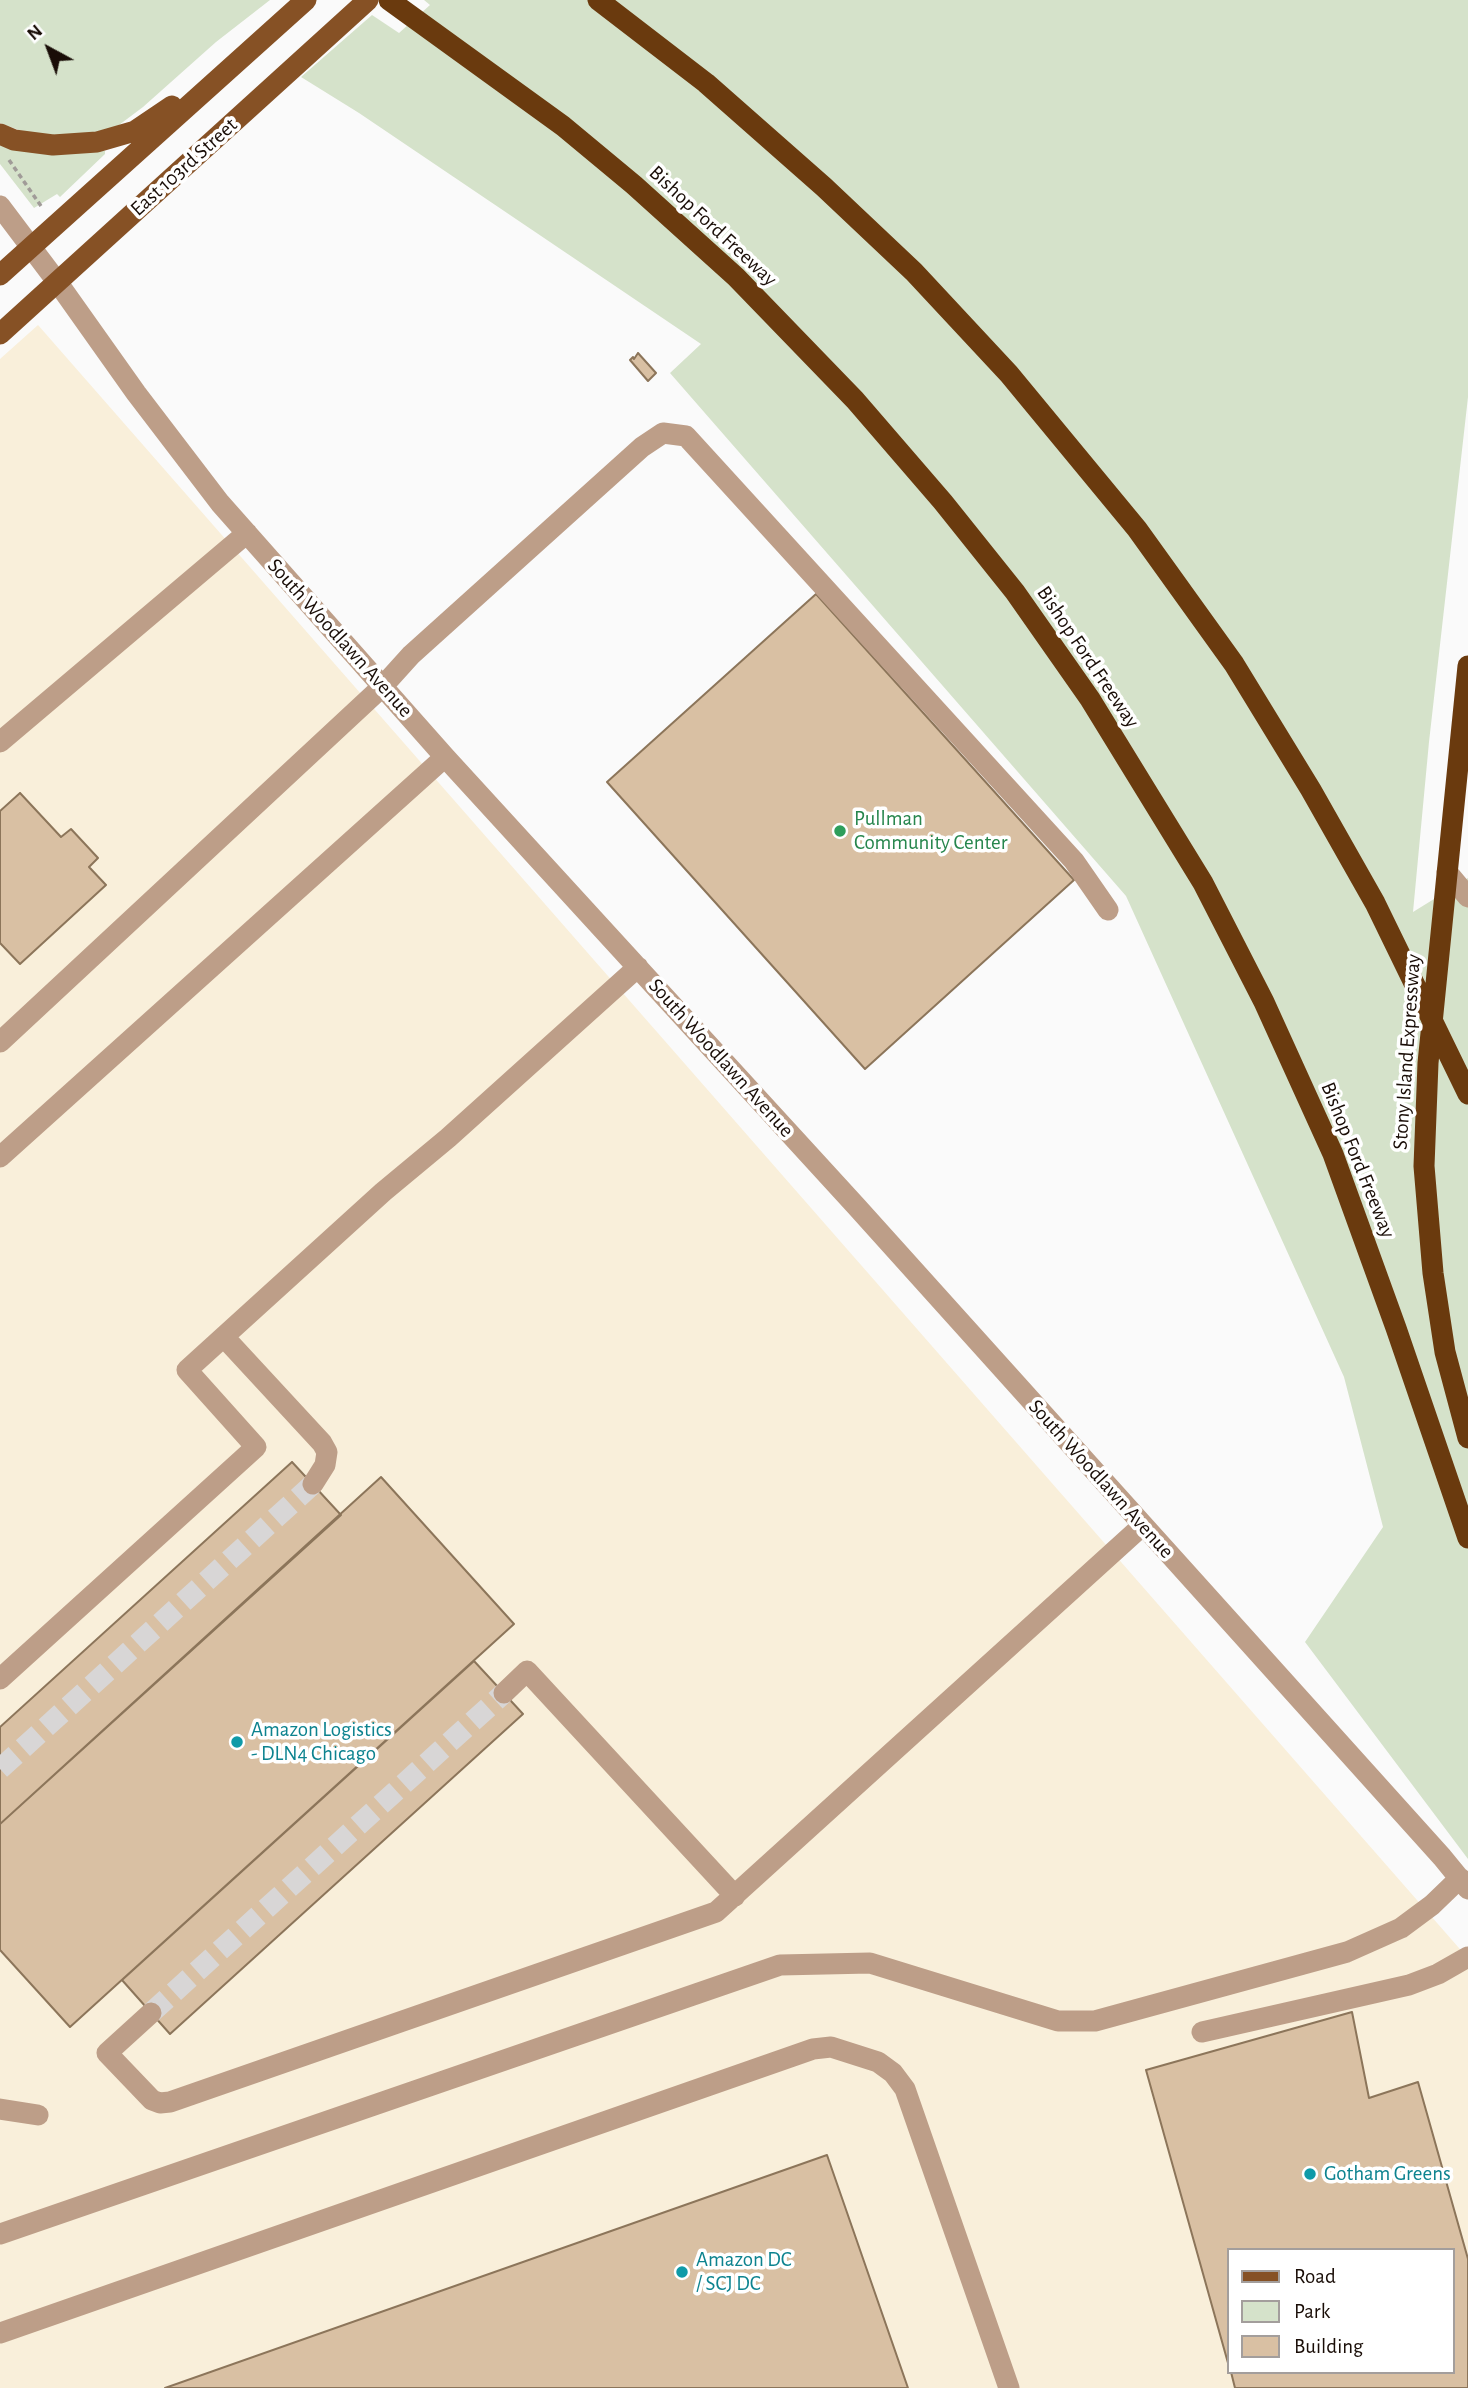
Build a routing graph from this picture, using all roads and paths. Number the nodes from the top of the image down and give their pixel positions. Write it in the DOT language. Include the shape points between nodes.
graph roads {
  1 [pos="306,0"];
  2 [pos="368,0"];
  3 [pos="389,0"];
  4 [pos="598,0"];
  5 [pos="240,59"];
  6 [pos="0,134"];
  7 [pos="7,156"];
  8 [pos="0,206"];
  9 [pos="41,206"];
  10 [pos="30,249"];
  11 [pos="0,275"];
  12 [pos="58,283"];
  13 [pos="0,334"];
  14 [pos="247,533"];
  15 [pos="1468,666"];
  16 [pos="383,686"];
  17 [pos="0,742"];
  18 [pos="445,757"];
  19 [pos="1447,872"];
  20 [pos="1468,897"];
  21 [pos="1108,910"];
  22 [pos="638,967"];
  23 [pos="0,1042"];
  24 [pos="1468,1094"];
  25 [pos="0,1157"];
  26 [pos="224,1337"];
  27 [pos="1468,1438"];
  28 [pos="313,1484"];
  29 [pos="1142,1526"];
  30 [pos="1468,1538"];
  31 [pos="0,1679"];
  32 [pos="504,1693"];
  33 [pos="1464,1884"];
  34 [pos="735,1896"];
  35 [pos="1468,1957"];
  36 [pos="151,2013"];
  37 [pos="1202,2032"];
  38 [pos="0,2109"];
  39 [pos="38,2115"];
  40 [pos="0,2234"];
  41 [pos="0,2333"];
  42 [pos="1009,2388"];
  1 -- 5 [label="main road, East 103rd Street"];
  2 -- 12 [label="main road, East 103rd Street"];
  3 -- 30 [label="highway, Bishop Ford Freeway" via="563,127 736,277 855,400 1015,592 1090,699 1203,883 1270,1014 1333,1154"];
  4 -- 24 [label="highway" via="706,83 914,272 1009,374 1137,529 1234,664 1311,789 1375,903"];
  5 -- 6 [label="main road" via="135,131 97,142 53,145"];
  5 -- 10 [label="main road, East 103rd Street"];
  7 -- 9 [label="path"];
  8 -- 10 [label="street, South Woodlawn Avenue"];
  10 -- 11 [label="main road, East 103rd Street"];
  10 -- 12 [label="street, South Woodlawn Avenue"];
  12 -- 13 [label="main road, East 103rd Street"];
  12 -- 14 [label="street, South Woodlawn Avenue" via="136,393"];
  14 -- 16 [label="street, South Woodlawn Avenue"];
  14 -- 17 [label="street"];
  15 -- 19 [label="highway, Stony Island Expressway"];
  16 -- 18 [label="street, South Woodlawn Avenue"];
  16 -- 21 [label="street" via="411,655 642,447 663,433 686,436 1074,861"];
  16 -- 23 [label="street"];
  18 -- 22 [label="street, South Woodlawn Avenue"];
  18 -- 25 [label="street"];
  19 -- 20 [label="street"];
  19 -- 27 [label="highway, Stony Island Expressway" via="1427,1063 1424,1166 1445,1352"];
  22 -- 26 [label="street"];
  22 -- 29 [label="street, South Woodlawn Avenue"];
  26 -- 28 [label="street" via="322,1443 327,1452 325,1465"];
  26 -- 31 [label="street" via="187,1370 256,1447"];
  29 -- 33 [label="street, South Woodlawn Avenue"];
  29 -- 34 [label="street"];
  32 -- 34 [label="street" via="527,1671"];
  33 -- 40 [label="street" via="1401,1928 1347,1952 1095,2021 1058,2021 870,1963 780,1965"];
  34 -- 36 [label="street" via="701,1919 170,2102 152,2100 107,2053"];
  35 -- 37 [label="street" via="1409,1985"];
  38 -- 39 [label="street"];
  41 -- 42 [label="street" via="814,2049 831,2047 878,2063 905,2090"];
}
